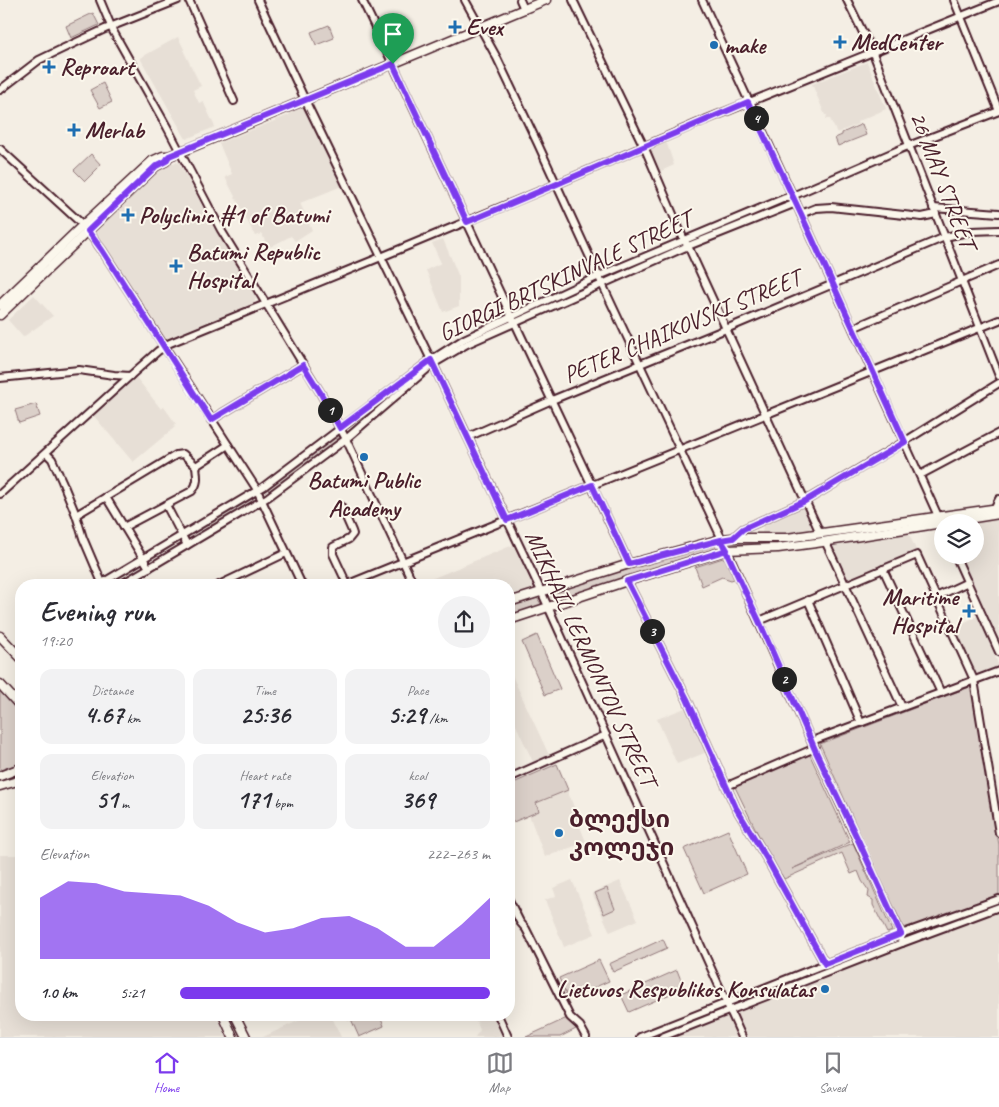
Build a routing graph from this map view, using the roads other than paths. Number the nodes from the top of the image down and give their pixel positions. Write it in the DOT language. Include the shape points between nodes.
graph roads {
  1 [pos="100,0"];
  2 [pos="178,0"];
  3 [pos="189,0"];
  4 [pos="258,0"];
  5 [pos="362,0"];
  6 [pos="465,0"];
  7 [pos="520,0"];
  8 [pos="546,0"];
  9 [pos="573,0"];
  10 [pos="702,0"];
  11 [pos="847,0"];
  12 [pos="954,0"];
  13 [pos="999,1"];
  14 [pos="524,9"];
  15 [pos="961,17"];
  16 [pos="111,26"];
  17 [pos="480,28"];
  18 [pos="872,53"];
  19 [pos="393,64"];
  20 [pos="0,90"];
  21 [pos="304,100"];
  22 [pos="234,101"];
  23 [pos="748,102"];
  24 [pos="999,111"];
  25 [pos="644,146"];
  26 [pos="909,146"];
  27 [pos="0,149"];
  28 [pos="180,152"];
  29 [pos="557,184"];
  30 [pos="792,195"];
  31 [pos="796,203"];
  32 [pos="934,211"];
  33 [pos="999,213"];
  34 [pos="801,214"];
  35 [pos="467,222"];
  36 [pos="86,228"];
  37 [pos="999,230"];
  38 [pos="945,237"];
  39 [pos="686,243"];
  40 [pos="381,257"];
  41 [pos="999,265"];
  42 [pos="599,276"];
  43 [pos="962,281"];
  44 [pos="602,284"];
  45 [pos="833,284"];
  46 [pos="266,303"];
  47 [pos="0,305"];
  48 [pos="0,315"];
  49 [pos="511,316"];
  50 [pos="999,320"];
  51 [pos="515,323"];
  52 [pos="853,328"];
  53 [pos="980,328"];
  54 [pos="726,329"];
  55 [pos="164,346"];
  56 [pos="432,362"];
  57 [pos="639,364"];
  58 [pos="303,365"];
  59 [pos="873,372"];
  60 [pos="130,376"];
  61 [pos="999,376"];
  62 [pos="0,378"];
  63 [pos="999,383"];
  64 [pos="552,400"];
  65 [pos="766,415"];
  66 [pos="211,420"];
  67 [pos="340,428"];
  68 [pos="999,433"];
  69 [pos="468,438"];
  70 [pos="346,439"];
  71 [pos="905,442"];
  72 [pos="228,445"];
  73 [pos="679,450"];
  74 [pos="46,453"];
  75 [pos="196,466"];
  76 [pos="920,475"];
  77 [pos="592,485"];
  78 [pos="257,490"];
  79 [pos="0,494"];
  80 [pos="106,497"];
  81 [pos="999,498"];
  82 [pos="262,500"];
  83 [pos="805,501"];
  84 [pos="166,505"];
  85 [pos="341,506"];
  86 [pos="998,510"];
  87 [pos="937,514"];
  88 [pos="979,514"];
  89 [pos="76,515"];
  90 [pos="507,520"];
  91 [pos="934,523"];
  92 [pos="934,523"];
  93 [pos="124,527"];
  94 [pos="182,534"];
  95 [pos="820,534"];
  96 [pos="733,538"];
  97 [pos="721,540"];
  98 [pos="825,541"];
  99 [pos="187,545"];
  100 [pos="727,550"];
  101 [pos="286,553"];
  102 [pos="144,558"];
  103 [pos="403,562"];
  104 [pos="629,564"];
  105 [pos="959,564"];
  106 [pos="149,568"];
  107 [pos="883,569"];
  108 [pos="101,579"];
  109 [pos="111,579"];
  110 [pos="130,579"];
  111 [pos="232,579"];
  112 [pos="299,579"];
  113 [pos="343,579"];
  114 [pos="361,579"];
  115 [pos="411,579"];
  116 [pos="627,581"];
  117 [pos="968,582"];
  118 [pos="845,585"];
  119 [pos="541,591"];
  120 [pos="936,597"];
  121 [pos="515,600"];
  122 [pos="808,600"];
  123 [pos="548,606"];
  124 [pos="515,618"];
  125 [pos="759,621"];
  126 [pos="0,636"];
  127 [pos="15,652"];
  128 [pos="999,652"];
  129 [pos="999,671"];
  130 [pos="974,680"];
  131 [pos="0,684"];
  132 [pos="940,693"];
  133 [pos="15,700"];
  134 [pos="902,707"];
  135 [pos="861,723"];
  136 [pos="606,735"];
  137 [pos="813,745"];
  138 [pos="15,770"];
  139 [pos="515,775"];
  140 [pos="0,776"];
  141 [pos="15,782"];
  142 [pos="0,786"];
  143 [pos="727,786"];
  144 [pos="999,833"];
  145 [pos="999,899"];
  146 [pos="999,907"];
  147 [pos="515,912"];
  148 [pos="901,934"];
  149 [pos="902,943"];
  150 [pos="825,964"];
  151 [pos="727,1002"];
  152 [pos="730,1010"];
  153 [pos="226,1021"];
  154 [pos="238,1021"];
  155 [pos="501,1021"];
  156 [pos="233,1037"];
  157 [pos="246,1037"];
  158 [pos="508,1037"];
  159 [pos="586,1037"];
  160 [pos="640,1037"];
  161 [pos="662,1037"];
  162 [pos="742,1037"];
  1 -- 16 [label="street"];
  2 -- 16 [label="street"];
  3 -- 22 [label="street"];
  4 -- 21 [label="street, MIKHAIL LERMONTOV STREET"];
  5 -- 19 [label="street"];
  6 -- 17 [label="street"];
  7 -- 14 [label="street"];
  8 -- 14 [label="main road"];
  9 -- 25 [label="street"];
  10 -- 23 [label="street"];
  11 -- 18 [label="street, 26 MAY STREET"];
  12 -- 15 [label="street"];
  13 -- 15 [label="street"];
  14 -- 17 [label="main road"];
  15 -- 18 [label="street"];
  15 -- 24 [label="street"];
  16 -- 20 [label="street" via="39,60"];
  16 -- 28 [label="street"];
  17 -- 19 [label="main road"];
  17 -- 29 [label="street"];
  18 -- 23 [label="street"];
  18 -- 26 [label="street, 26 MAY STREET"];
  19 -- 21 [label="main road"];
  19 -- 35 [label="street"];
  21 -- 28 [label="main road"];
  21 -- 40 [label="street, MIKHAIL LERMONTOV STREET"];
  23 -- 25 [label="street"];
  23 -- 30 [label="street"];
  24 -- 26 [label="street, GIORGI BRTSKINVALE STREET"];
  25 -- 29 [label="street"];
  25 -- 39 [label="street"];
  26 -- 30 [label="street, GIORGI BRTSKINVALE STREET"];
  26 -- 32 [label="street, 26 MAY STREET"];
  27 -- 36 [label="street"];
  28 -- 36 [label="main road" via="152,161"];
  28 -- 46 [label="street" via="221,230"];
  29 -- 35 [label="street"];
  29 -- 42 [label="street"];
  30 -- 31 [label="street"];
  30 -- 39 [label="street, GIORGI BRTSKINVALE STREET"];
  31 -- 34 [label="street"];
  31 -- 39 [label="street, GIORGI BRTSKINVALE STREET"];
  32 -- 33 [label="street"];
  32 -- 34 [label="street" via="922,217 831,207"];
  32 -- 38 [label="street, 26 MAY STREET"];
  34 -- 45 [label="street"];
  35 -- 40 [label="street"];
  35 -- 49 [label="street"];
  36 -- 47 [label="main road"];
  36 -- 48 [label="main road"];
  36 -- 55 [label="street"];
  37 -- 38 [label="street, PETER CHAIKOVSKI STREET"];
  38 -- 43 [label="street, 26 MAY STREET"];
  38 -- 45 [label="street, PETER CHAIKOVSKI STREET"];
  39 -- 42 [label="street, GIORGI BRTSKINVALE STREET"];
  39 -- 44 [label="street, GIORGI BRTSKINVALE STREET"];
  39 -- 54 [label="street"];
  40 -- 46 [label="street"];
  40 -- 56 [label="street, MIKHAIL LERMONTOV STREET"];
  41 -- 43 [label="street"];
  42 -- 44 [label="street"];
  42 -- 49 [label="street, GIORGI BRTSKINVALE STREET"];
  43 -- 52 [label="street"];
  43 -- 53 [label="street, 26 MAY STREET"];
  44 -- 51 [label="street, GIORGI BRTSKINVALE STREET"];
  44 -- 57 [label="street"];
  45 -- 52 [label="street"];
  45 -- 54 [label="street, PETER CHAIKOVSKI STREET"];
  46 -- 55 [label="street"];
  46 -- 58 [label="street"];
  49 -- 51 [label="street"];
  49 -- 56 [label="street, GIORGI BRTSKINVALE STREET" via="464,339"];
  50 -- 53 [label="street"];
  51 -- 56 [label="street, GIORGI BRTSKINVALE STREET"];
  51 -- 64 [label="street"];
  52 -- 59 [label="street"];
  53 -- 59 [label="street"];
  53 -- 61 [label="street, 26 MAY STREET"];
  54 -- 57 [label="street, PETER CHAIKOVSKI STREET"];
  54 -- 65 [label="street"];
  55 -- 60 [label="street"];
  55 -- 66 [label="street"];
  56 -- 67 [label="street, GIORGI BRTSKINVALE STREET"];
  56 -- 69 [label="street, MIKHAIL LERMONTOV STREET"];
  56 -- 70 [label="street, GIORGI BRTSKINVALE STREET"];
  57 -- 64 [label="street, PETER CHAIKOVSKI STREET"];
  57 -- 73 [label="street"];
  58 -- 66 [label="street"];
  58 -- 67 [label="street"];
  59 -- 65 [label="street"];
  59 -- 71 [label="street"];
  60 -- 62 [label="street" via="79,370"];
  60 -- 74 [label="street"];
  63 -- 71 [label="street"];
  64 -- 69 [label="street, PETER CHAIKOVSKI STREET"];
  64 -- 77 [label="street"];
  65 -- 73 [label="street"];
  65 -- 83 [label="street"];
  66 -- 72 [label="street"];
  67 -- 70 [label="street"];
  67 -- 78 [label="street, GIORGI BRTSKINVALE STREET"];
  68 -- 76 [label="street"];
  69 -- 90 [label="street, MIKHAIL LERMONTOV STREET"];
  70 -- 82 [label="street, GIORGI BRTSKINVALE STREET"];
  70 -- 103 [label="street"];
  71 -- 76 [label="street"];
  71 -- 83 [label="street"];
  72 -- 75 [label="street"];
  72 -- 78 [label="street"];
  73 -- 77 [label="street"];
  73 -- 97 [label="street"];
  74 -- 79 [label="street"];
  74 -- 89 [label="street" via="52,459"];
  75 -- 80 [label="street" via="183,454 176,455"];
  75 -- 84 [label="street" via="196,486"];
  76 -- 87 [label="street"];
  77 -- 90 [label="street"];
  77 -- 104 [label="street"];
  78 -- 82 [label="street"];
  78 -- 94 [label="street, GIORGI BRTSKINVALE STREET"];
  80 -- 89 [label="street"];
  80 -- 93 [label="street"];
  81 -- 86 [label="street"];
  82 -- 99 [label="street, GIORGI BRTSKINVALE STREET"];
  82 -- 101 [label="street"];
  83 -- 95 [label="street"];
  83 -- 96 [label="street" via="743,529"];
  84 -- 93 [label="street"];
  84 -- 94 [label="street"];
  85 -- 113 [label="street" via="353,534 332,550"];
  86 -- 88 [label="main road"];
  89 -- 108 [label="street"];
  90 -- 103 [label="street"];
  90 -- 119 [label="street, MIKHAIL LERMONTOV STREET"];
  91 -- 95 [label="main road"];
  92 -- 98 [label="main road"];
  93 -- 102 [label="street"];
  94 -- 99 [label="street"];
  94 -- 102 [label="street, GIORGI BRTSKINVALE STREET"];
  95 -- 96 [label="main road"];
  96 -- 97 [label="main road"];
  97 -- 100 [label="street"];
  97 -- 104 [label="main road"];
  98 -- 100 [label="main road" via="778,548"];
  98 -- 118 [label="street"];
  99 -- 106 [label="street, GIORGI BRTSKINVALE STREET"];
  100 -- 116 [label="main road"];
  100 -- 125 [label="street"];
  101 -- 111 [label="street"];
  101 -- 112 [label="street"];
  102 -- 106 [label="street"];
  102 -- 109 [label="street, GIORGI BRTSKINVALE STREET"];
  103 -- 114 [label="street"];
  103 -- 115 [label="street"];
  104 -- 119 [label="main road"];
  105 -- 117 [label="street"];
  106 -- 110 [label="street, GIORGI BRTSKINVALE STREET"];
  107 -- 118 [label="street"];
  107 -- 120 [label="street" via="917,555"];
  107 -- 132 [label="street"];
  116 -- 123 [label="main road"];
  116 -- 143 [label="street"];
  117 -- 120 [label="street"];
  117 -- 128 [label="street"];
  118 -- 122 [label="street"];
  118 -- 134 [label="street"];
  119 -- 121 [label="main road"];
  119 -- 123 [label="street, MIKHAIL LERMONTOV STREET"];
  120 -- 130 [label="street"];
  122 -- 125 [label="street"];
  122 -- 135 [label="street"];
  123 -- 124 [label="main road"];
  123 -- 136 [label="street, MIKHAIL LERMONTOV STREET"];
  125 -- 137 [label="street"];
  126 -- 127 [label="main road"];
  129 -- 130 [label="street"];
  130 -- 132 [label="street"];
  130 -- 144 [label="street"];
  131 -- 133 [label="main road"];
  132 -- 134 [label="street"];
  134 -- 135 [label="street"];
  135 -- 137 [label="street"];
  136 -- 139 [label="street"];
  136 -- 151 [label="street, MIKHAIL LERMONTOV STREET"];
  137 -- 143 [label="street"];
  137 -- 148 [label="street"];
  138 -- 140 [label="main road"];
  141 -- 142 [label="main road"];
  143 -- 150 [label="street" via="736,808"];
  145 -- 148 [label="street"];
  146 -- 149 [label="street"];
  147 -- 159 [label="street" via="570,1017"];
  148 -- 149 [label="street"];
  148 -- 150 [label="street"];
  149 -- 152 [label="street"];
  150 -- 151 [label="street"];
  151 -- 152 [label="street, MIKHAIL LERMONTOV STREET"];
  151 -- 160 [label="street"];
  152 -- 161 [label="street"];
  152 -- 162 [label="street, MIKHAIL LERMONTOV STREET"];
  153 -- 156 [label="main road"];
  154 -- 157 [label="main road"];
  155 -- 158 [label="street"];
}
